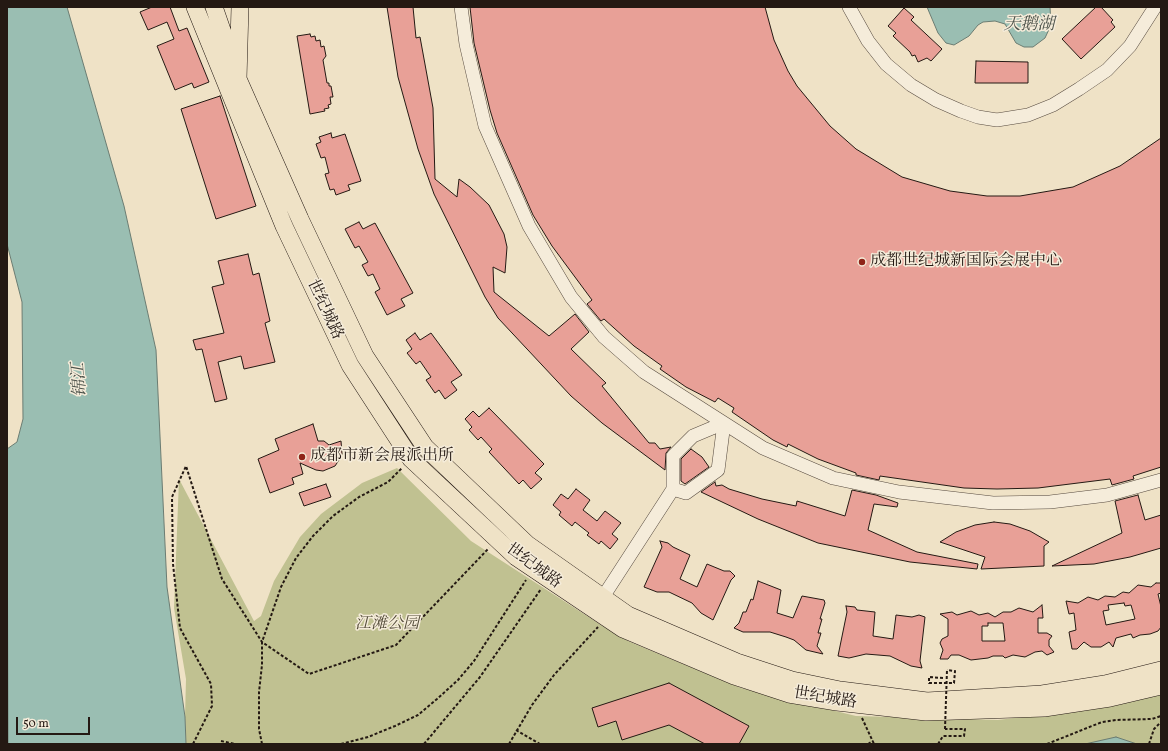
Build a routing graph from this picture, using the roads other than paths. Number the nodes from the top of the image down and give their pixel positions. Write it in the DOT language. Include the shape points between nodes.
graph roads {
  1 [pos="195,7"];
  2 [pos="240,7"];
  3 [pos="461,7"];
  4 [pos="849,7"];
  5 [pos="1155,7"];
  6 [pos="215,8"];
  7 [pos="208,38"];
  8 [pos="238,79"];
  9 [pos="724,422"];
  10 [pos="1161,480"];
  11 [pos="673,489"];
  12 [pos="603,597"];
  13 [pos="1161,670"];
  14 [pos="1161,686"];
  1 -- 7 [label="main road, 世纪城路"];
  2 -- 8 [label="main road, 世纪城路"];
  3 -- 9 [label="street" via="466,44 486,126 529,226 571,296 604,337 644,372"];
  4 -- 5 [label="street" via="868,42 881,58 911,85 961,111 997,120 1028,115 1053,105 1107,70 1130,46"];
  6 -- 7 [label="main road"];
  6 -- 8 [label="main road"];
  7 -- 14 [label="main road, 世纪城路" via="284,226 350,365 411,459 516,557 623,629 734,676 789,694 926,712 1044,708 1110,698"];
  8 -- 12 [label="main road, 世纪城路" via="365,356 425,447 527,544"];
  9 -- 10 [label="street" via="763,448 833,478 942,498 993,503 1050,502 1107,495"];
  9 -- 11 [label="street" via="693,436 673,456"];
  9 -- 11 [label="street" via="718,470 686,493"];
  11 -- 12 [label="street"];
  12 -- 13 [label="main road, 世纪城路" via="628,615 737,662 792,680 840,690 927,700 1042,694 1105,684"];
}
